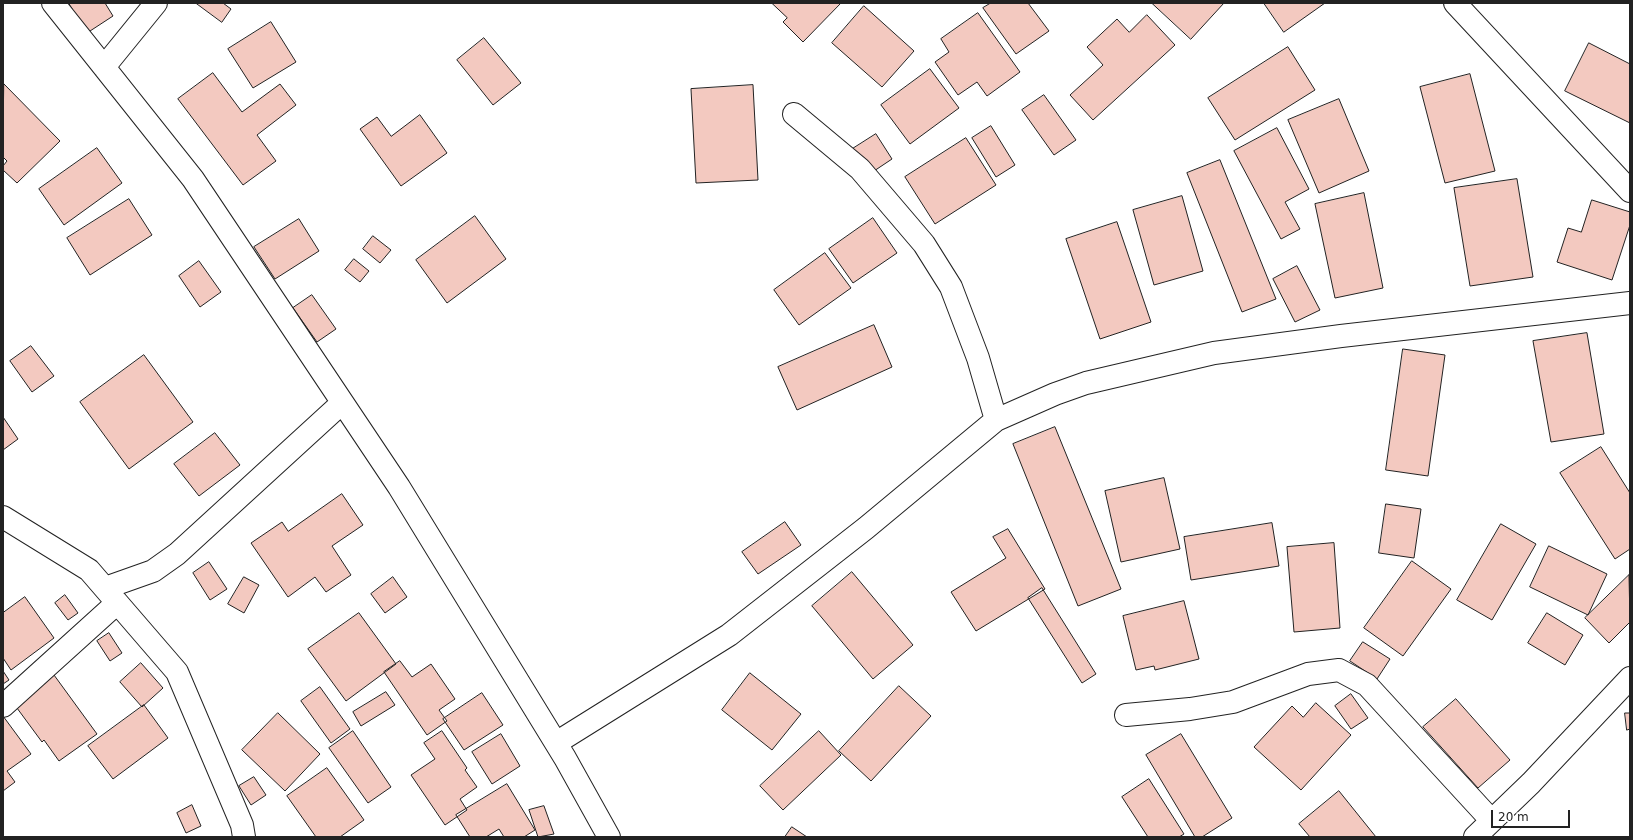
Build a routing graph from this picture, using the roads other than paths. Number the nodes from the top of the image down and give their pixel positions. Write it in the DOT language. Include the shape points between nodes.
graph roads {
  1 [pos="53,3"];
  2 [pos="156,3"];
  3 [pos="1455,3"];
  4 [pos="104,67"];
  5 [pos="794,114"];
  6 [pos="1630,191"];
  7 [pos="1630,303"];
  8 [pos="342,403"];
  9 [pos="996,420"];
  10 [pos="3,517"];
  11 [pos="111,596"];
  12 [pos="1630,678"];
  13 [pos="3,706"];
  14 [pos="1126,715"];
  15 [pos="556,743"];
  16 [pos="1491,820"];
  17 [pos="244,837"];
  18 [pos="608,837"];
  19 [pos="1475,837"];
  1 -- 4 [label="street"];
  2 -- 4 [label="street"];
  3 -- 6 [label="street"];
  4 -- 8 [label="street" via="193,179"];
  5 -- 9 [label="street" via="860,169 924,244 951,287 978,358"];
  7 -- 9 [label="street" via="1214,353 1086,383"];
  8 -- 11 [label="street" via="177,554 153,572"];
  8 -- 15 [label="street" via="399,487"];
  9 -- 15 [label="street" via="866,528 729,635"];
  10 -- 11 [label="street" via="89,570"];
  11 -- 13 [label="street"];
  11 -- 17 [label="street" via="177,672 242,825"];
  12 -- 16 [label="street" via="1531,783"];
  14 -- 16 [label="street" via="1233,702 1308,674 1339,670 1367,685"];
  15 -- 18 [label="street"];
  16 -- 19 [label="street"];
}
